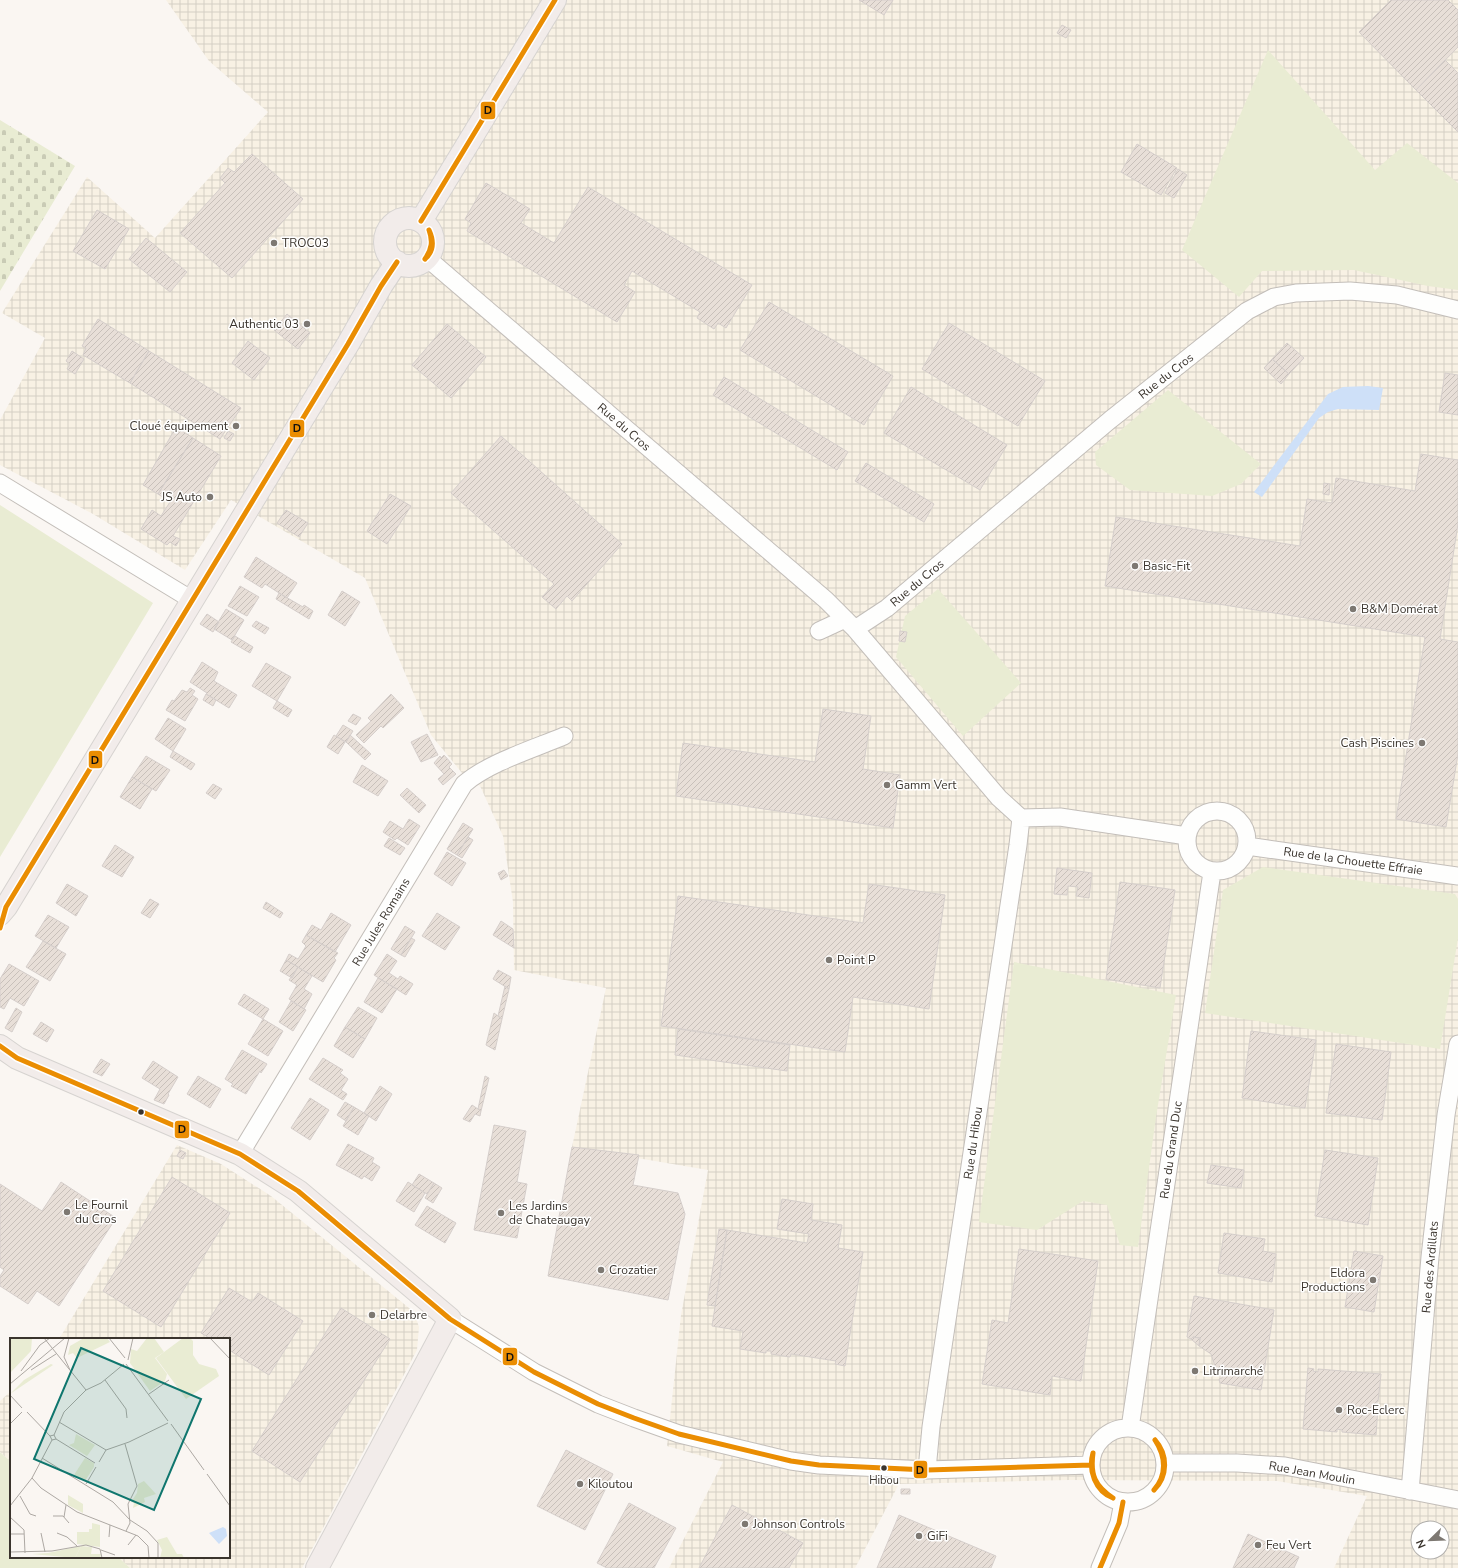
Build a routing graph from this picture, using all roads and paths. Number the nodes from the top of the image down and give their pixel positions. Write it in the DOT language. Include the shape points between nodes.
graph roads {
  1 [pos="555,0"];
  2 [pos="422,221"];
  3 [pos="426,258"];
  4 [pos="397,262"];
  5 [pos="1458,310"];
  6 [pos="0,483"];
  7 [pos="192,600"];
  8 [pos="850,624"];
  9 [pos="819,631"];
  10 [pos="564,736"];
  11 [pos="1021,818"];
  12 [pos="1187,836"];
  13 [pos="1247,846"];
  14 [pos="1212,872"];
  15 [pos="1458,876"];
  16 [pos="3,910"];
  17 [pos="0,928"];
  18 [pos="1458,1044"];
  19 [pos="6,1054"];
  20 [pos="240,1154"];
  21 [pos="450,1319"];
  22 [pos="1130,1428"];
  23 [pos="1165,1463"];
  24 [pos="1091,1465"];
  25 [pos="927,1470"];
  26 [pos="1410,1491"];
  27 [pos="1458,1500"];
  28 [pos="1123,1502"];
  29 [pos="317,1568"];
  30 [pos="1100,1568"];
  1 -- 2 [label="main road"];
  2 -- 3 [label="main road" via="433,238 433,245"];
  2 -- 4 [label="main road" via="407,217 389,228 385,243 391,258"];
  3 -- 4 [label="main road" via="412,265"];
  3 -- 8 [label="street, Rue du Cros" via="826,600"];
  4 -- 7 [label="main road"];
  5 -- 8 [label="street, Rue du Cros" via="1397,296 1350,291 1274,297 1247,311 1110,420 887,608"];
  6 -- 7 [label="street"];
  7 -- 16 [label="main road"];
  8 -- 9 [label="street"];
  8 -- 11 [label="street" via="999,798"];
  10 -- 20 [label="street, Rue Jules Romains" via="491,767 464,784"];
  11 -- 12 [label="street" via="1060,817"];
  11 -- 25 [label="street, Rue du Hibou" via="932,1419"];
  12 -- 13 [label="street" via="1190,827 1202,814 1221,811 1238,819 1244,827"];
  12 -- 14 [label="street" via="1187,846 1192,859"];
  13 -- 14 [label="street" via="1244,856 1235,866 1221,872"];
  13 -- 15 [label="street, Rue de la Chouette Effraie"];
  14 -- 22 [label="street, Rue du Grand Duc"];
  16 -- 17 [label="main road"];
  18 -- 26 [label="street, Rue des Ardillats" via="1444,1130 1431,1250"];
  19 -- 20 [label="main road"];
  20 -- 21 [label="main road" via="298,1191"];
  21 -- 25 [label="street" via="534,1372 598,1404 679,1434 791,1461 819,1465"];
  21 -- 29 [label="main road"];
  22 -- 23 [label="street" via="1149,1434 1161,1448"];
  22 -- 24 [label="street" via="1116,1429 1100,1440 1093,1453"];
  23 -- 26 [label="street, Rue Jean Moulin" via="1285,1466"];
  23 -- 28 [label="street" via="1162,1480 1153,1493 1136,1501"];
  24 -- 25 [label="street"];
  24 -- 28 [label="street" via="1094,1481 1101,1490 1111,1498"];
  26 -- 27 [label="street, Rue Jean Moulin"];
  28 -- 30 [label="street" via="1119,1523"];
}
